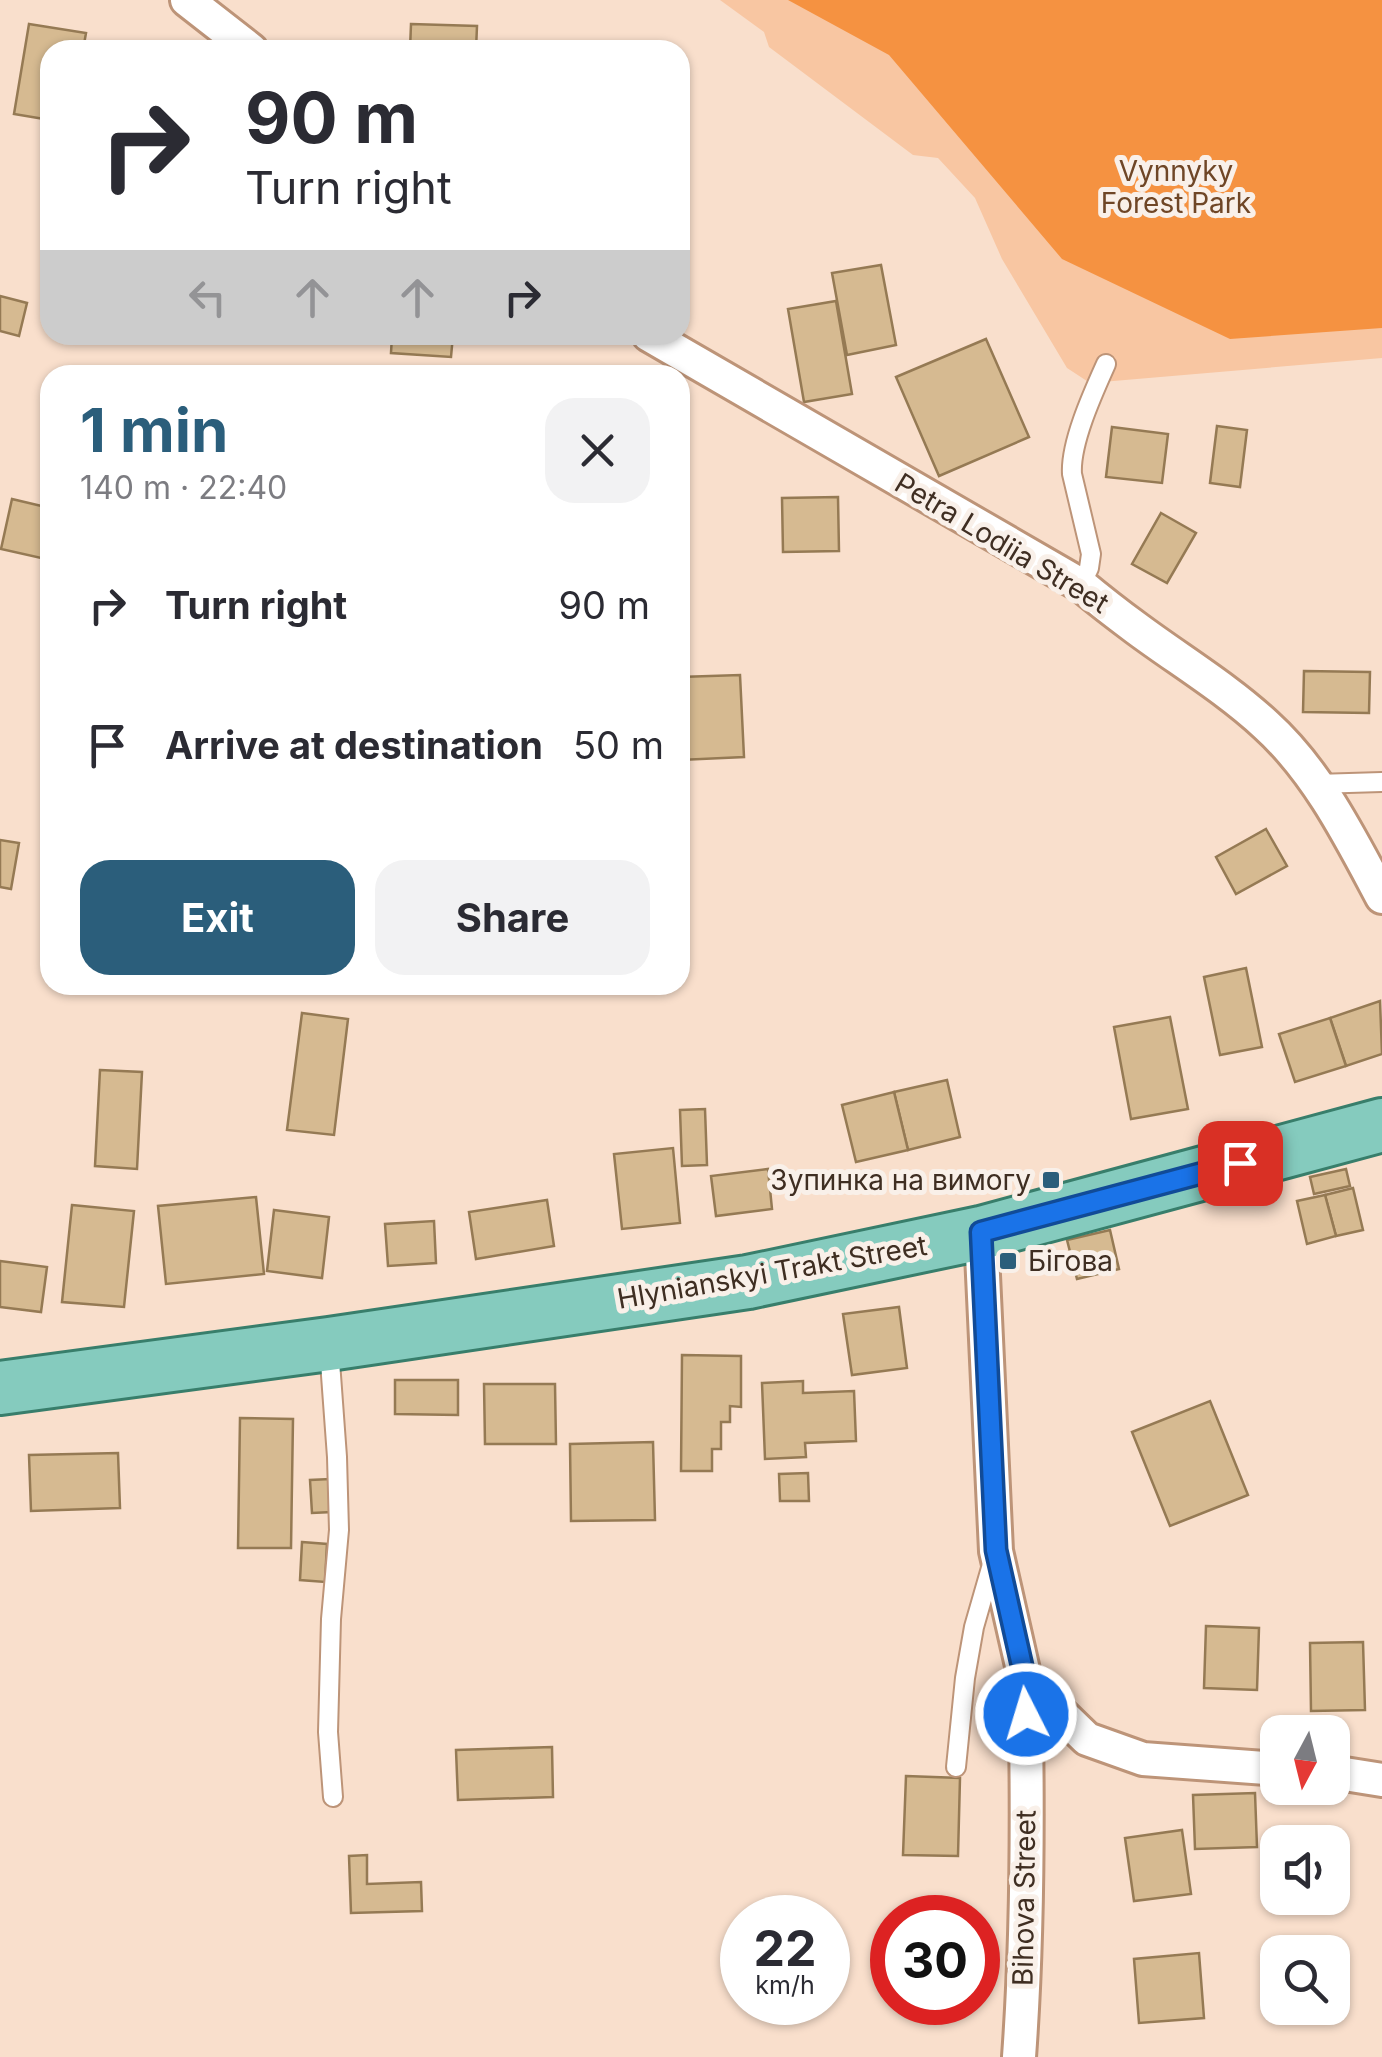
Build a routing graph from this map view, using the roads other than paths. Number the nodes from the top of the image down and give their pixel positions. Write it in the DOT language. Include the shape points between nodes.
graph roads {
  1 [pos="187,0"];
  2 [pos="238,40"];
  3 [pos="666,345"];
  4 [pos="1106,364"];
  5 [pos="1081,586"];
  6 [pos="1382,782"];
  7 [pos="1316,784"];
  8 [pos="1382,897"];
  9 [pos="1382,1125"];
  10 [pos="981,1232"];
  11 [pos="329,1344"];
  12 [pos="0,1388"];
  13 [pos="996,1550"];
  14 [pos="1025,1679"];
  15 [pos="956,1767"];
  16 [pos="1260,1768"];
  17 [pos="1350,1775"];
  18 [pos="1382,1780"];
  19 [pos="333,1797"];
  20 [pos="1019,2057"];
  1 -- 2 [label="street"];
  3 -- 5 [label="street, Petra Lodiia Street"];
  4 -- 5 [label="lane" via="1072,462 1091,554"];
  5 -- 7 [label="street, Petra Lodiia Street" via="1267,726"];
  6 -- 7 [label="lane"];
  7 -- 8 [label="street, Petra Lodiia Street"];
  9 -- 10 [label="main road, Hlynianskyi Trakt Street"];
  10 -- 11 [label="main road, Hlynianskyi Trakt Street" via="748,1282"];
  10 -- 13 [label="street, Bihova Street"];
  11 -- 12 [label="main road, Hlynianskyi Trakt Street"];
  11 -- 19 [label="lane" via="339,1530 328,1732"];
  13 -- 14 [label="street, Bihova Street"];
  13 -- 15 [label="lane" via="974,1627"];
  14 -- 16 [label="street" via="1088,1739 1143,1760"];
  14 -- 20 [label="street, Bihova Street"];
  17 -- 18 [label="street"];
}
